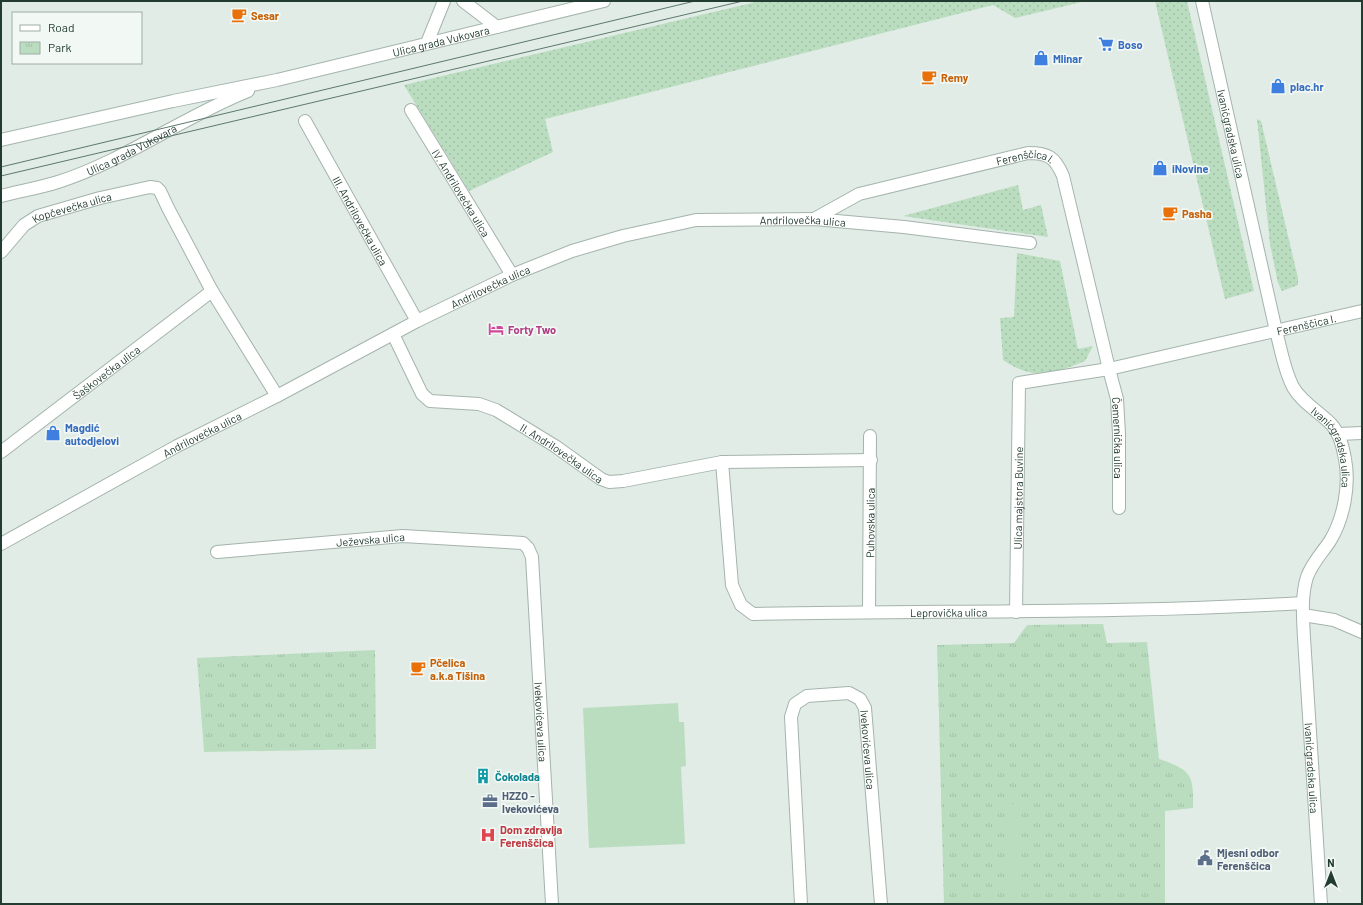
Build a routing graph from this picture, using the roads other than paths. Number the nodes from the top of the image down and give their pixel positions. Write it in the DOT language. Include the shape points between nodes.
graph roads {
  1 [pos="444,1"];
  2 [pos="463,1"];
  3 [pos="604,1"];
  4 [pos="1202,1"];
  5 [pos="497,27"];
  6 [pos="427,43"];
  7 [pos="277,80"];
  8 [pos="411,110"];
  9 [pos="305,121"];
  10 [pos="1,140"];
  11 [pos="1,196"];
  12 [pos="814,219"];
  13 [pos="1030,243"];
  14 [pos="1,252"];
  15 [pos="512,275"];
  16 [pos="212,291"];
  17 [pos="1362,311"];
  18 [pos="417,321"];
  19 [pos="1276,332"];
  20 [pos="393,334"];
  21 [pos="1109,368"];
  22 [pos="1019,383"];
  23 [pos="277,396"];
  24 [pos="1362,433"];
  25 [pos="1338,434"];
  26 [pos="870,436"];
  27 [pos="1,452"];
  28 [pos="871,460"];
  29 [pos="722,462"];
  30 [pos="1119,508"];
  31 [pos="523,543"];
  32 [pos="1,544"];
  33 [pos="217,552"];
  34 [pos="1303,609"];
  35 [pos="868,611"];
  36 [pos="1016,612"];
  37 [pos="1362,632"];
  38 [pos="552,904"];
  39 [pos="801,904"];
  40 [pos="881,904"];
  41 [pos="1321,904"];
  1 -- 6 [label="street"];
  2 -- 5 [label="street"];
  3 -- 5 [label="street, Ulica grada Vukovara"];
  4 -- 19 [label="street, Ivanićgradska ulica"];
  5 -- 6 [label="street, Ulica grada Vukovara"];
  6 -- 7 [label="street, Ulica grada Vukovara"];
  7 -- 10 [label="street, Ulica grada Vukovara"];
  7 -- 11 [label="street, Ulica grada Vukovara" via="222,101 147,142 86,171 57,183"];
  8 -- 15 [label="street, IV. Andrilovečka ulica"];
  9 -- 18 [label="street, III. Andrilovečka ulica"];
  12 -- 13 [label="street, Andrilovečka ulica"];
  12 -- 15 [label="street, Andrilovečka ulica" via="696,220 623,236 572,251"];
  12 -- 21 [label="street, Ferenščica I." via="859,194 1028,153 1042,153 1052,158 1063,176"];
  14 -- 16 [label="street, Kopčevečka ulica" via="24,225 38,216 100,198 150,187 157,188"];
  15 -- 18 [label="street, Andrilovečka ulica"];
  16 -- 23 [label="street"];
  16 -- 27 [label="street, Šaškovečka ulica"];
  17 -- 19 [label="street, Ferenščica I."];
  18 -- 20 [label="street, Andrilovečka ulica"];
  19 -- 21 [label="street, Ferenščica I."];
  19 -- 25 [label="street, Ivanićgradska ulica" via="1293,387 1333,425"];
  20 -- 23 [label="street, Andrilovečka ulica"];
  20 -- 29 [label="street, II. Andrilovečka ulica" via="422,394 430,401 478,404 496,410 549,442 601,479 609,482 623,481"];
  21 -- 22 [label="street, Ferenščica I."];
  21 -- 30 [label="street, Čemernička ulica" via="1116,399 1119,434"];
  22 -- 36 [label="street, Ulica majstora Buvine"];
  23 -- 32 [label="street, Andrilovečka ulica" via="177,446"];
  24 -- 25 [label="street"];
  25 -- 34 [label="street, Ivanićgradska ulica" via="1346,461 1344,505 1336,530 1312,564 1307,577"];
  26 -- 28 [label="street, Puhovska ulica"];
  28 -- 29 [label="street, II. Andrilovečka ulica"];
  28 -- 35 [label="street, Puhovska ulica"];
  29 -- 35 [label="street, Leprovička ulica" via="732,584 741,605 753,614"];
  31 -- 33 [label="street, Ježevska ulica" via="403,536"];
  31 -- 38 [label="street, Ivekovićeva ulica" via="532,557"];
  34 -- 36 [label="street, Leprovička ulica"];
  34 -- 37 [label="street, Leprovička ulica"];
  34 -- 41 [label="street, Ivanićgradska ulica"];
  35 -- 36 [label="street, Leprovička ulica"];
  39 -- 40 [label="street, Ivekovićeva ulica" via="791,717 795,704 807,696 849,694 860,699 865,708"];
}
